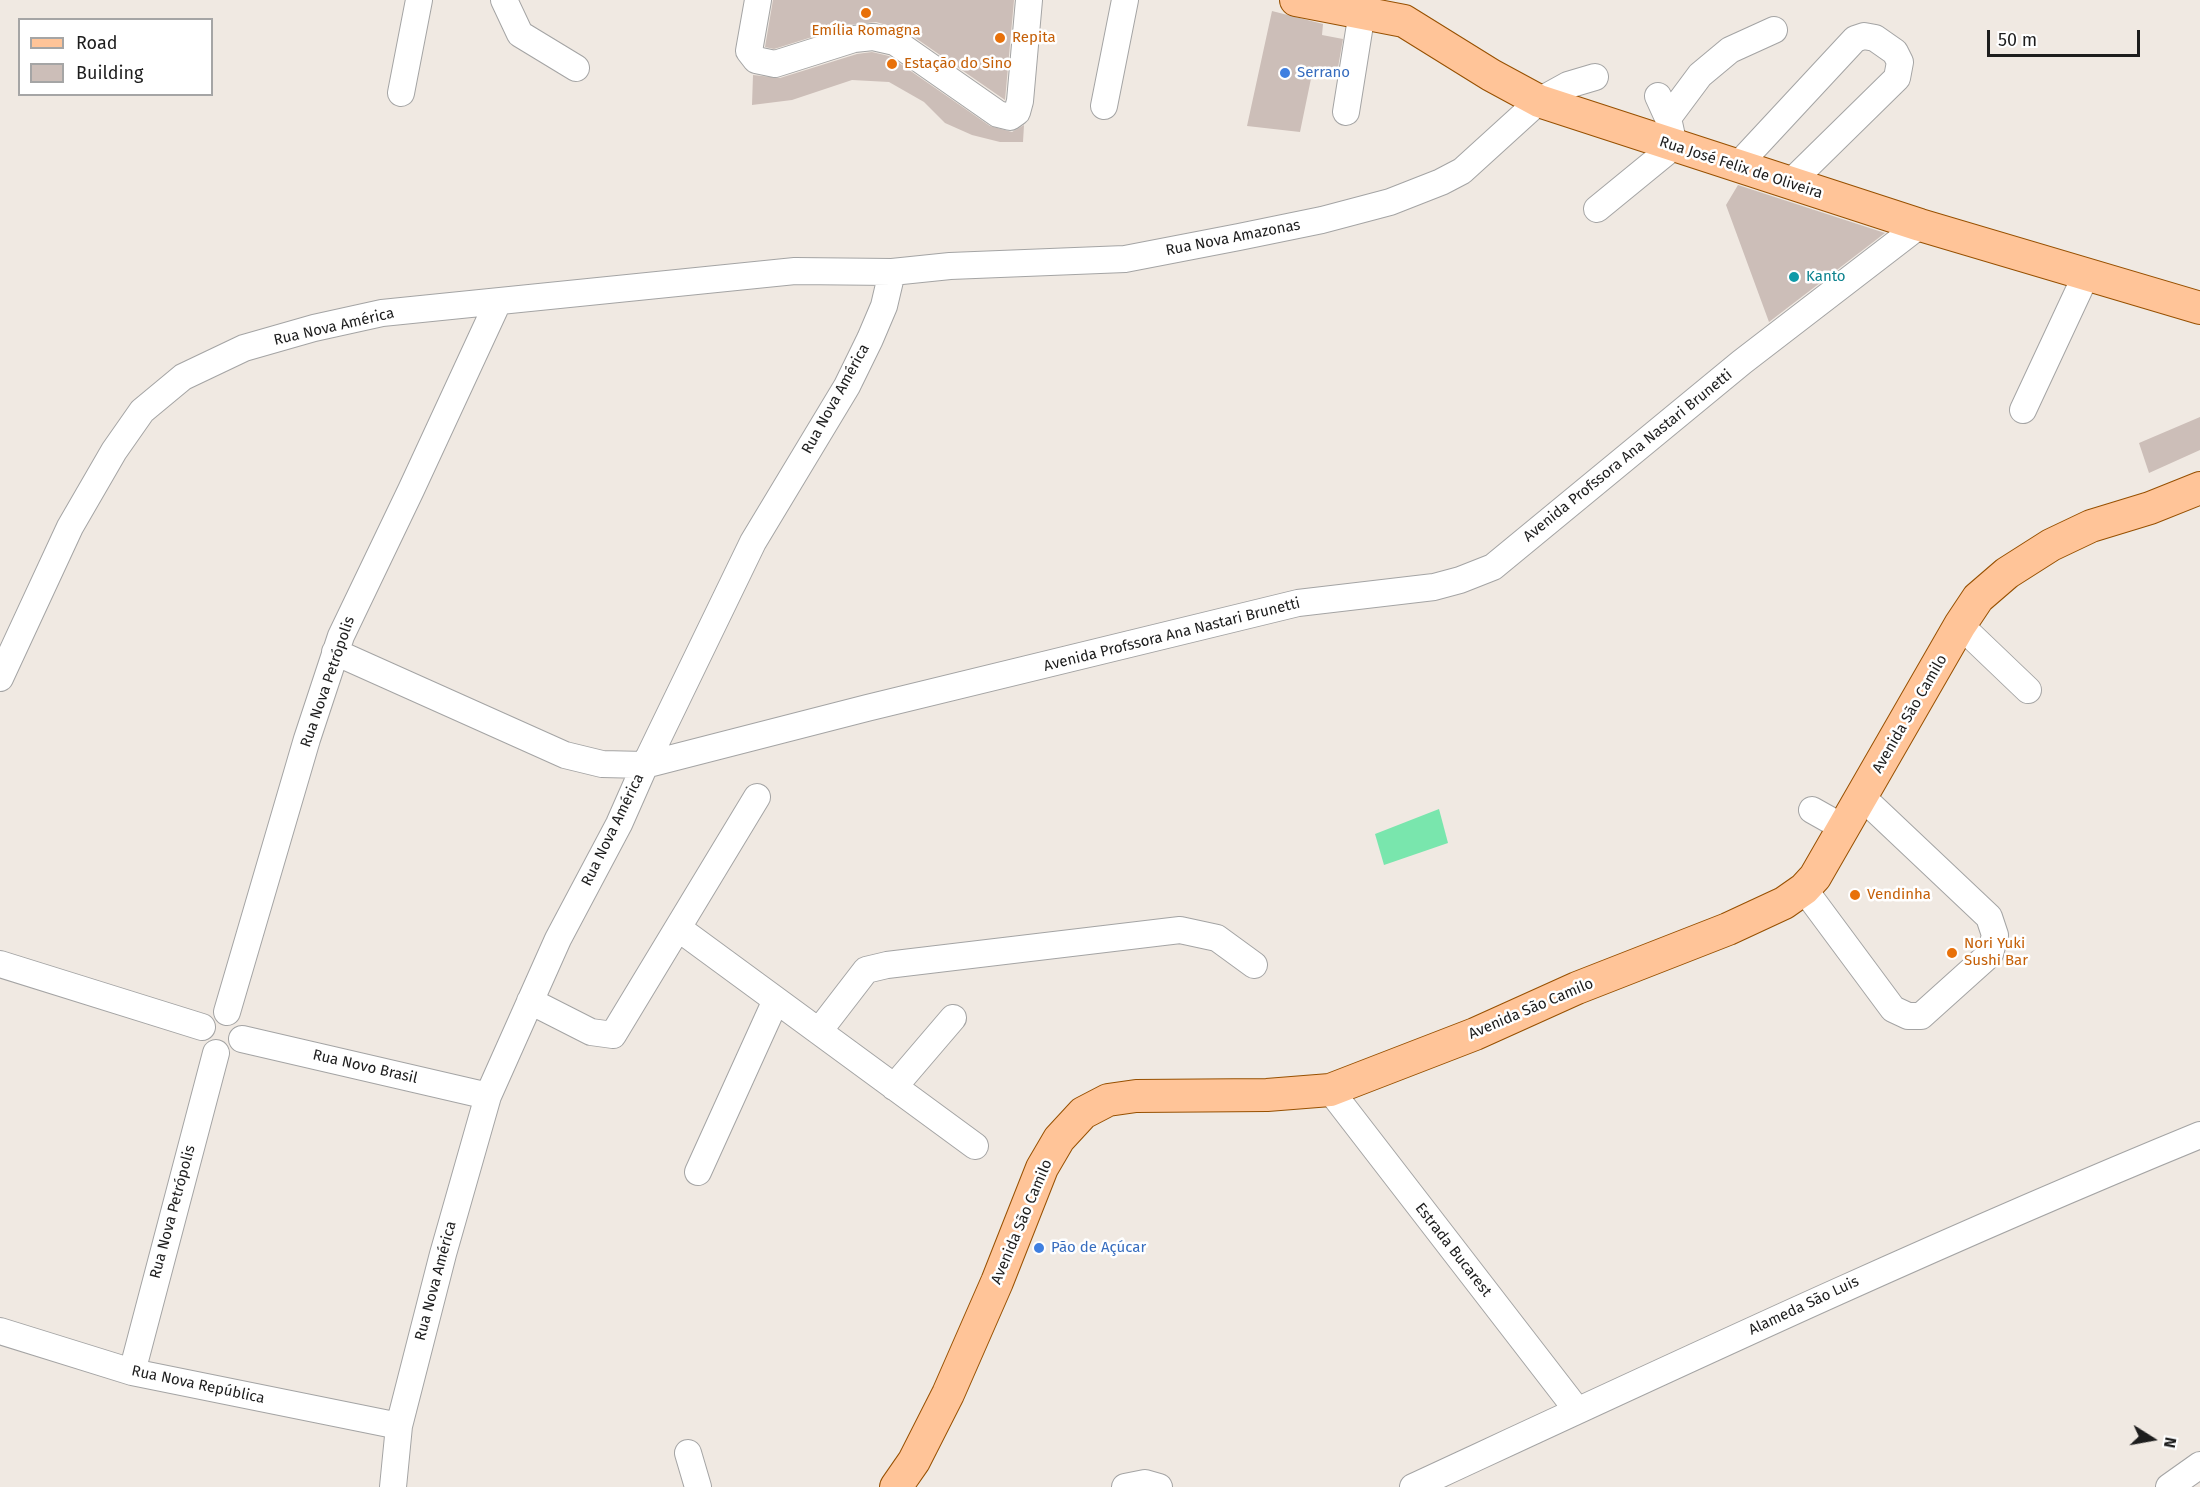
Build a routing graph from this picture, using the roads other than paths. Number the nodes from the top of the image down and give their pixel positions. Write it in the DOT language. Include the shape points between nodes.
graph roads {
  1 [pos="419,0"];
  2 [pos="504,0"];
  3 [pos="758,0"];
  4 [pos="1029,0"];
  5 [pos="1125,0"];
  6 [pos="1296,0"];
  7 [pos="1405,10"];
  8 [pos="1362,12"];
  9 [pos="1774,30"];
  10 [pos="576,68"];
  11 [pos="1595,77"];
  12 [pos="400,93"];
  13 [pos="1539,101"];
  14 [pos="1104,106"];
  15 [pos="1346,112"];
  16 [pos="1667,120"];
  17 [pos="1737,166"];
  18 [pos="1789,184"];
  19 [pos="1597,209"];
  20 [pos="1920,225"];
  21 [pos="892,272"];
  22 [pos="2086,275"];
  23 [pos="498,302"];
  24 [pos="2200,308"];
  25 [pos="2023,410"];
  26 [pos="2200,488"];
  27 [pos="1960,625"];
  28 [pos="335,652"];
  29 [pos="0,678"];
  30 [pos="2028,690"];
  31 [pos="645,765"];
  32 [pos="757,797"];
  33 [pos="1862,798"];
  34 [pos="1812,810"];
  35 [pos="1844,828"];
  36 [pos="1804,889"];
  37 [pos="678,928"];
  38 [pos="0,964"];
  39 [pos="1254,965"];
  40 [pos="776,1000"];
  41 [pos="530,1001"];
  42 [pos="227,1012"];
  43 [pos="953,1018"];
  44 [pos="202,1027"];
  45 [pos="819,1031"];
  46 [pos="242,1038"];
  47 [pos="216,1053"];
  48 [pos="894,1087"];
  49 [pos="1330,1090"];
  50 [pos="488,1096"];
  51 [pos="2200,1135"];
  52 [pos="975,1146"];
  53 [pos="698,1172"];
  54 [pos="0,1331"];
  55 [pos="132,1372"];
  56 [pos="1577,1410"];
  57 [pos="399,1426"];
  58 [pos="688,1453"];
  59 [pos="2200,1465"];
  60 [pos="393,1487"];
  61 [pos="698,1487"];
  62 [pos="896,1487"];
  63 [pos="1125,1487"];
  64 [pos="1159,1487"];
  65 [pos="1413,1487"];
  66 [pos="2169,1487"];
  1 -- 12 [label="street"];
  2 -- 10 [label="street" via="520,34"];
  3 -- 4 [label="street" via="749,51 756,60 775,64 854,39 884,39 895,42 998,114 1010,117 1017,112 1020,101"];
  5 -- 14 [label="street"];
  6 -- 8 [label="main road, Rua José Felix de Oliveira"];
  7 -- 8 [label="main road, Rua José Felix de Oliveira"];
  7 -- 13 [label="main road, Rua José Felix de Oliveira" via="1491,75"];
  8 -- 15 [label="street"];
  9 -- 16 [label="street" via="1730,50 1700,75"];
  11 -- 13 [label="street, Rua Nova Amazonas" via="1568,85"];
  13 -- 16 [label="main road, Rua José Felix de Oliveira"];
  13 -- 21 [label="street, Rua Nova Amazonas" via="1462,171 1378,205 1125,260 950,266"];
  16 -- 17 [label="main road, Rua José Felix de Oliveira"];
  16 -- 19 [label="street"];
  17 -- 18 [label="main road, Rua José Felix de Oliveira"];
  17 -- 18 [label="street" via="1855,39 1875,38 1895,52 1900,62 1897,78"];
  18 -- 20 [label="main road, Rua José Felix de Oliveira"];
  20 -- 22 [label="main road, Rua José Felix de Oliveira"];
  20 -- 31 [label="street, Avenida Profssora Ana Nastari Brunetti" via="1742,362 1493,567 1434,587 1298,603"];
  21 -- 23 [label="street, Rua Nova América" via="795,272"];
  21 -- 31 [label="street, Rua Nova América" via="884,306 847,386 753,542"];
  22 -- 24 [label="main road, Rua José Felix de Oliveira"];
  22 -- 25 [label="street"];
  23 -- 28 [label="street, Rua Nova Petrópolis"];
  23 -- 29 [label="street, Rua Nova América" via="382,313 314,328 244,348 183,377 142,411 114,451 70,527"];
  26 -- 27 [label="main road, Avenida São Camilo" via="2091,526 2051,545 1978,598"];
  27 -- 30 [label="street"];
  27 -- 33 [label="main road, Avenida São Camilo"];
  28 -- 31 [label="street, Avenida Profssora Ana Nastari Brunetti" via="565,755 602,764"];
  28 -- 42 [label="street, Rua Nova Petrópolis"];
  31 -- 41 [label="street, Rua Nova América"];
  32 -- 37 [label="street"];
  33 -- 35 [label="main road, Avenida São Camilo"];
  33 -- 36 [label="street" via="1989,917 1995,935 1990,954 1921,1016 1908,1016 1893,1009"];
  34 -- 35 [label="street"];
  35 -- 36 [label="main road, Avenida São Camilo"];
  36 -- 49 [label="main road, Avenida São Camilo" via="1784,903 1728,929"];
  37 -- 40 [label="street"];
  37 -- 41 [label="street" via="613,1035 591,1032"];
  38 -- 44 [label="street"];
  39 -- 45 [label="street" via="1217,938 1180,930 887,965 866,970"];
  40 -- 45 [label="street"];
  40 -- 53 [label="street"];
  41 -- 50 [label="street, Rua Nova América"];
  42 -- 44 [label="street" via="212,1014"];
  42 -- 46 [label="street" via="240,1022"];
  43 -- 48 [label="street"];
  44 -- 47 [label="street" via="203,1043"];
  45 -- 48 [label="street"];
  46 -- 47 [label="street" via="235,1050"];
  46 -- 50 [label="street, Rua Novo Brasil"];
  47 -- 55 [label="street, Rua Nova Petrópolis"];
  48 -- 52 [label="street"];
  49 -- 56 [label="street, Estrada Bucarest"];
  49 -- 62 [label="main road, Avenida São Camilo" via="1268,1095 1136,1096 1108,1100 1083,1113 1059,1140 1042,1168 948,1394 914,1461"];
  50 -- 57 [label="street, Rua Nova América" via="442,1254"];
  51 -- 56 [label="street, Alameda São Luis" via="2073,1187"];
  54 -- 55 [label="street, Rua Nova República"];
  55 -- 57 [label="street, Rua Nova República"];
  56 -- 65 [label="street, Alameda São Luis"];
  57 -- 60 [label="street, Rua Nova América"];
  58 -- 61 [label="street"];
  59 -- 66 [label="street"];
  63 -- 64 [label="street" via="1145,1483"];
}
